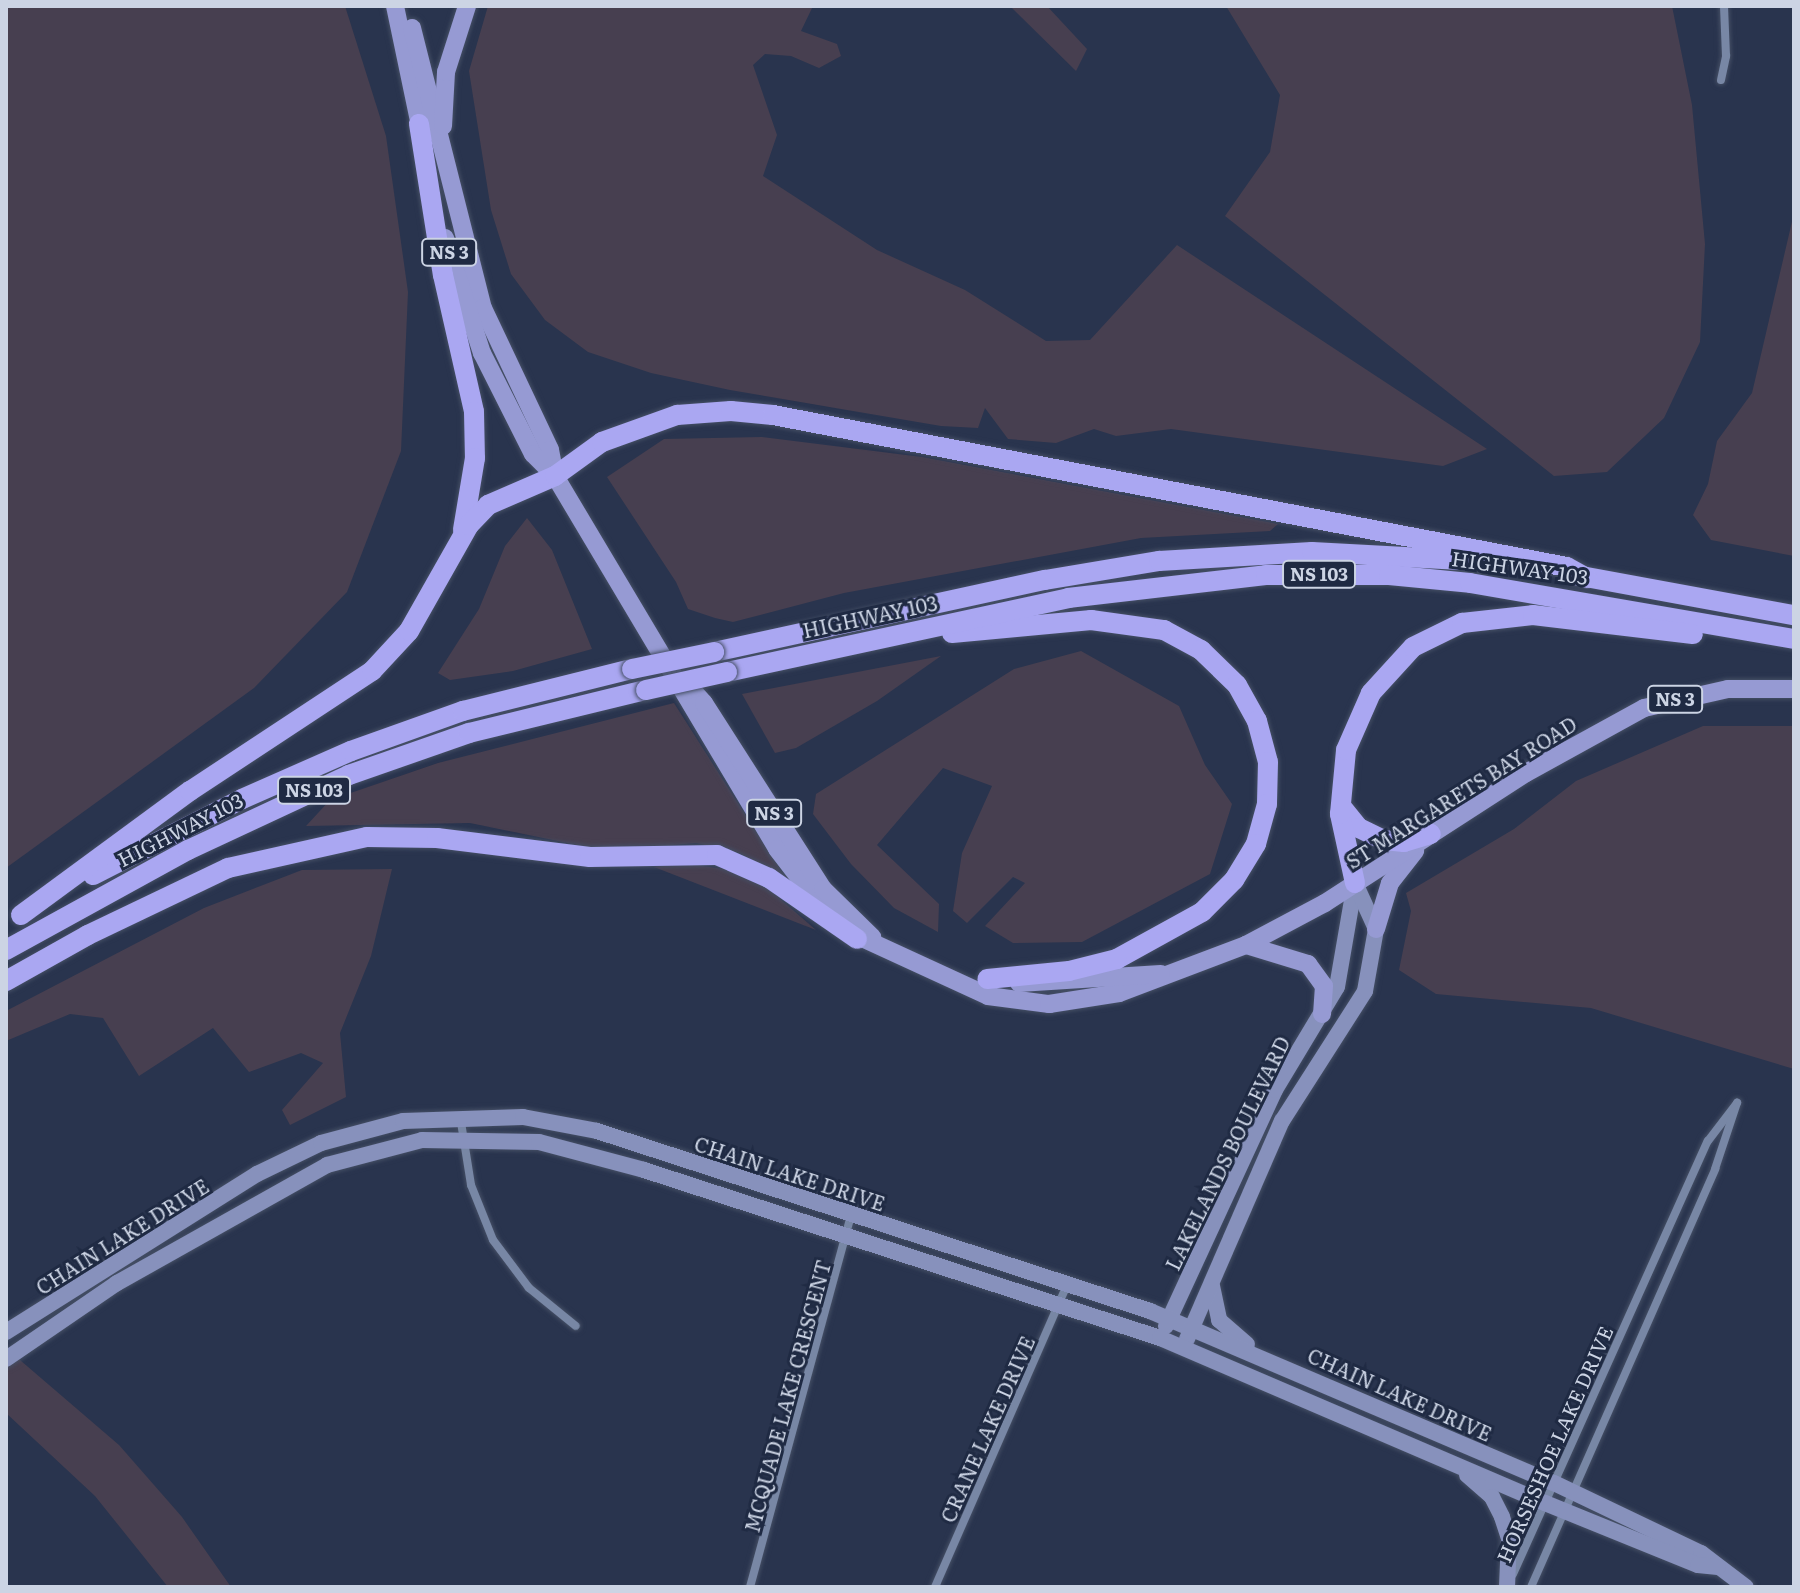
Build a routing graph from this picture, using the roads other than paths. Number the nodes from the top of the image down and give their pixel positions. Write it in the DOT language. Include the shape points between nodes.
graph roads {
  1 [pos="395,6"];
  2 [pos="407,6"];
  3 [pos="467,6"];
  4 [pos="1724,6"];
  5 [pos="1721,80"];
  6 [pos="419,124"];
  7 [pos="448,172"];
  8 [pos="555,476"];
  9 [pos="458,549"];
  10 [pos="1587,578"];
  11 [pos="1794,615"];
  12 [pos="1794,639"];
  13 [pos="845,646"];
  14 [pos="1794,649"];
  15 [pos="675,671"];
  16 [pos="1794,689"];
  17 [pos="1339,802"];
  18 [pos="1431,834"];
  19 [pos="1355,883"];
  20 [pos="14,920"];
  21 [pos="1376,929"];
  22 [pos="857,939"];
  23 [pos="1246,945"];
  24 [pos="882,947"];
  25 [pos="6,950"];
  26 [pos="1163,974"];
  27 [pos="987,979"];
  28 [pos="957,980"];
  29 [pos="6,981"];
  30 [pos="1322,1014"];
  31 [pos="460,1115"];
  32 [pos="462,1137"];
  33 [pos="1679,1206"];
  34 [pos="851,1214"];
  35 [pos="1695,1214"];
  36 [pos="848,1237"];
  37 [pos="1212,1280"];
  38 [pos="1067,1284"];
  39 [pos="1059,1304"];
  40 [pos="1630,1315"];
  41 [pos="1169,1319"];
  42 [pos="1647,1323"];
  43 [pos="576,1326"];
  44 [pos="1191,1329"];
  45 [pos="6,1332"];
  46 [pos="1160,1338"];
  47 [pos="1183,1347"];
  48 [pos="6,1359"];
  49 [pos="1269,1359"];
  50 [pos="1357,1397"];
  51 [pos="1347,1418"];
  52 [pos="1454,1464"];
  53 [pos="1554,1483"];
  54 [pos="1573,1493"];
  55 [pos="1545,1503"];
  56 [pos="1564,1510"];
  57 [pos="1719,1567"];
  58 [pos="750,1587"];
  59 [pos="935,1587"];
  60 [pos="1507,1587"];
  61 [pos="1531,1587"];
  62 [pos="1746,1587"];
  1 -- 6 [label="main road, ST MARGARETS BAY ROAD / NS 3"];
  2 -- 7 [label="main road, ST MARGARETS BAY ROAD / NS 3"];
  3 -- 7 [label="main road" via="446,72 443,123"];
  4 -- 5 [label="street" via="1726,56"];
  6 -- 8 [label="main road, ST MARGARETS BAY ROAD / NS 3" via="470,321 533,454"];
  6 -- 9 [label="highway" via="443,275 474,412 473,481"];
  7 -- 8 [label="main road, ST MARGARETS BAY ROAD / NS 3" via="483,308 550,450"];
  8 -- 9 [label="highway" via="488,505 469,525"];
  8 -- 10 [label="highway" via="602,442 644,424 692,412 731,411 1255,505 1567,567"];
  8 -- 15 [label="main road, ST MARGARETS BAY ROAD / NS 3"];
  9 -- 20 [label="highway" via="409,631 372,671 190,791"];
  10 -- 11 [label="highway, HIGHWAY 103 / NS 103"];
  10 -- 20 [label="highway, HIGHWAY 103 / NS 103, bridge" via="1392,554 1197,557 1045,580 632,669 463,711 351,751 207,816"];
  12 -- 13 [label="highway, HIGHWAY 103 / NS 103" via="1484,585 1307,574 1185,580 1106,591"];
  13 -- 25 [label="highway, HIGHWAY 103 / NS 103, bridge" via="469,733 349,775 188,850"];
  13 -- 27 [label="highway" via="1091,620 1139,623 1171,633 1208,655 1237,685 1257,721 1269,770 1266,812 1248,859 1223,893 1178,929 1117,959 1069,971"];
  14 -- 17 [label="highway" via="1559,616 1454,625 1406,652 1371,693 1349,740"];
  15 -- 22 [label="main road, ST MARGARETS BAY ROAD / NS 3" via="690,708 777,849 816,902"];
  15 -- 24 [label="main road, ST MARGARETS BAY ROAD / NS 3" via="704,703 823,889"];
  16 -- 18 [label="main road, ST MARGARETS BAY ROAD / NS 3" via="1728,689 1644,708 1526,773"];
  17 -- 18 [label="highway" via="1354,823 1377,838 1404,842"];
  17 -- 19 [label="highway"];
  18 -- 19 [label="main road, ST MARGARETS BAY ROAD / NS 3"];
  18 -- 21 [label="main road" via="1390,883"];
  19 -- 21 [label="street"];
  19 -- 23 [label="main road, ST MARGARETS BAY ROAD / NS 3"];
  19 -- 30 [label="street, LAKELANDS BOULEVARD" via="1342,972"];
  21 -- 37 [label="street, LAKELANDS BOULEVARD" via="1362,999 1282,1121"];
  22 -- 24 [label="main road, ST MARGARETS BAY ROAD / NS 3"];
  22 -- 29 [label="highway" via="769,878 717,855 590,857 437,838 367,837 228,868"];
  23 -- 26 [label="main road, ST MARGARETS BAY ROAD / NS 3"];
  23 -- 30 [label="main road" via="1308,964 1324,986"];
  24 -- 28 [label="main road, ST MARGARETS BAY ROAD / NS 3"];
  26 -- 27 [label="main road, ST MARGARETS BAY ROAD / NS 3" via="1043,984"];
  26 -- 28 [label="main road, ST MARGARETS BAY ROAD / NS 3" via="1119,993 1049,1004 988,996"];
  27 -- 28 [label="main road, ST MARGARETS BAY ROAD / NS 3"];
  30 -- 41 [label="street, LAKELANDS BOULEVARD" via="1275,1090"];
  31 -- 32 [label="street"];
  31 -- 34 [label="street, CHAIN LAKE DRIVE" via="523,1117 597,1131"];
  31 -- 45 [label="street, CHAIN LAKE DRIVE" via="365,1128 321,1143 257,1174"];
  32 -- 36 [label="street, CHAIN LAKE DRIVE" via="539,1142 584,1152"];
  32 -- 43 [label="street" via="474,1196 499,1250 529,1288"];
  32 -- 48 [label="street, CHAIN LAKE DRIVE" via="373,1150 275,1190 117,1283"];
  33 -- 35 [label="street"];
  33 -- 35 [label="street, HORSESHOE LAKE DRIVE" via="1708,1141 1737,1103 1737,1115"];
  33 -- 40 [label="street, HORSESHOE LAKE DRIVE"];
  34 -- 36 [label="street, MCQUADE LAKE CRESCENT"];
  34 -- 38 [label="street, CHAIN LAKE DRIVE"];
  35 -- 42 [label="street, HORSESHOE LAKE DRIVE"];
  36 -- 39 [label="street, CHAIN LAKE DRIVE"];
  36 -- 58 [label="street, MCQUADE LAKE CRESCENT"];
  37 -- 44 [label="street, LAKELANDS BOULEVARD"];
  37 -- 49 [label="street" via="1219,1320"];
  38 -- 39 [label="street, CRANE LAKE DRIVE"];
  38 -- 41 [label="street, CHAIN LAKE DRIVE"];
  39 -- 46 [label="street, CHAIN LAKE DRIVE"];
  39 -- 59 [label="street, CRANE LAKE DRIVE"];
  40 -- 42 [label="street, HORSESHOE LAKE DRIVE"];
  40 -- 53 [label="street, HORSESHOE LAKE DRIVE"];
  41 -- 44 [label="street, CHAIN LAKE DRIVE"];
  41 -- 46 [label="street, LAKELANDS BOULEVARD"];
  42 -- 54 [label="street, HORSESHOE LAKE DRIVE"];
  44 -- 47 [label="street, LAKELANDS BOULEVARD"];
  44 -- 49 [label="street, CHAIN LAKE DRIVE"];
  46 -- 47 [label="street, CHAIN LAKE DRIVE"];
  47 -- 51 [label="street, CHAIN LAKE DRIVE"];
  49 -- 50 [label="street, CHAIN LAKE DRIVE"];
  50 -- 51 [label="street"];
  50 -- 53 [label="street, CHAIN LAKE DRIVE"];
  51 -- 52 [label="street, CHAIN LAKE DRIVE"];
  52 -- 55 [label="street, CHAIN LAKE DRIVE"];
  52 -- 60 [label="street" via="1492,1497 1502,1517 1509,1539"];
  53 -- 54 [label="street, CHAIN LAKE DRIVE"];
  53 -- 55 [label="street, HORSESHOE LAKE DRIVE"];
  54 -- 56 [label="street, HORSESHOE LAKE DRIVE"];
  54 -- 57 [label="street, CHAIN LAKE DRIVE" via="1701,1553"];
  55 -- 56 [label="street, CHAIN LAKE DRIVE"];
  55 -- 60 [label="street, HORSESHOE LAKE DRIVE"];
  56 -- 57 [label="street, CHAIN LAKE DRIVE" via="1698,1565"];
  56 -- 61 [label="street, HORSESHOE LAKE DRIVE"];
  57 -- 62 [label="street, CHAIN LAKE DRIVE"];
}
